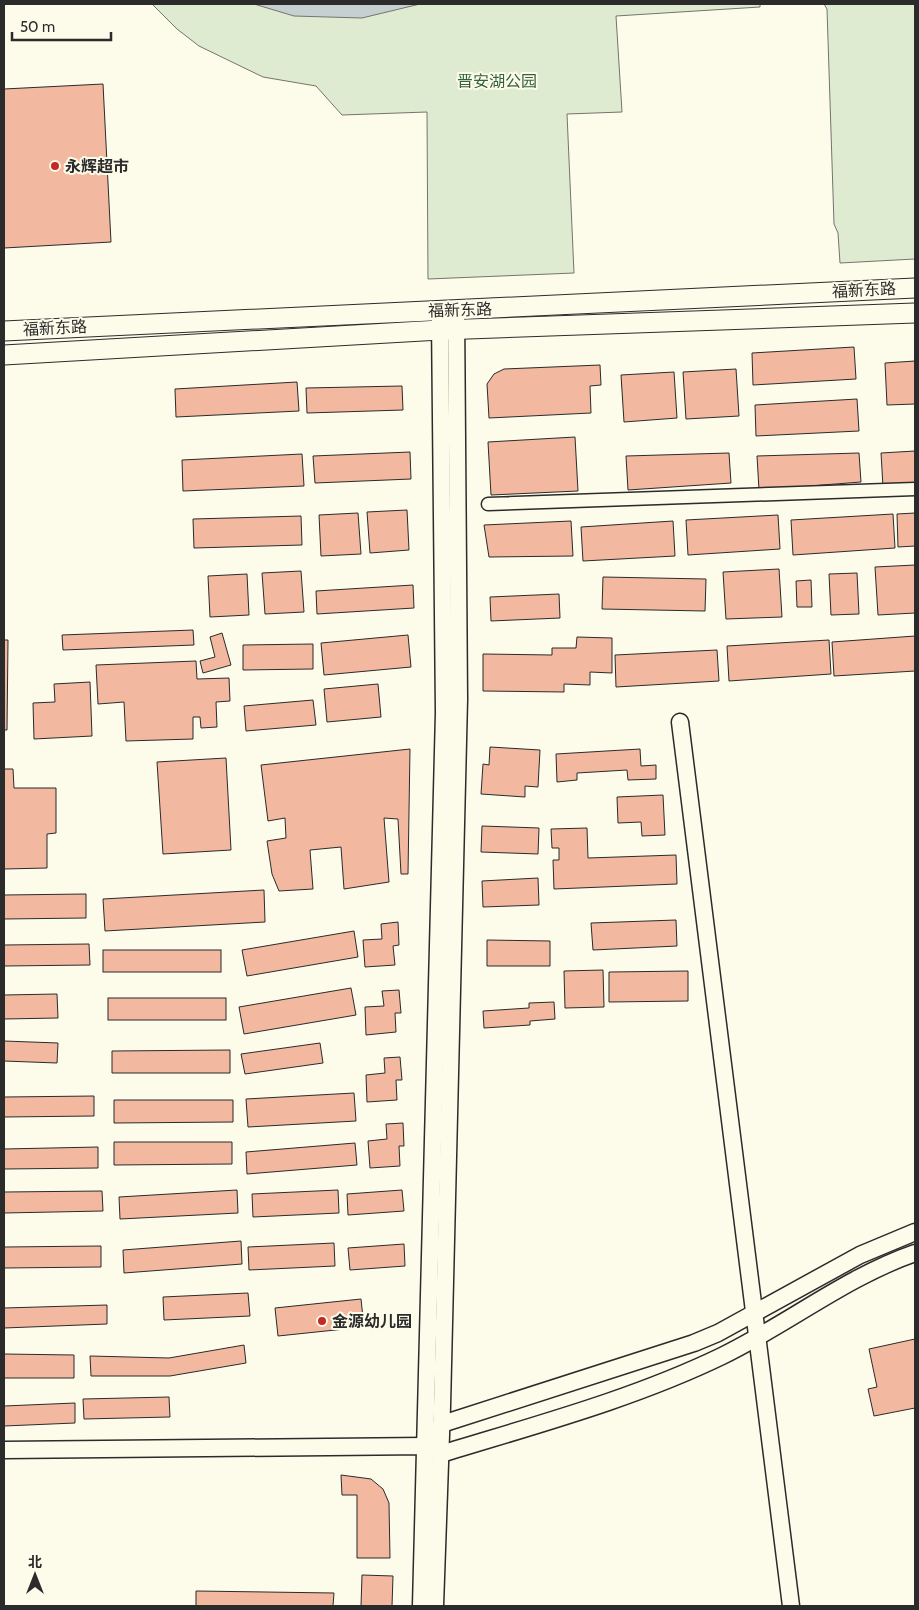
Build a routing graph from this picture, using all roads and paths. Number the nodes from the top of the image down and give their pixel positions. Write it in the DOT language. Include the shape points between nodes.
graph roads {
  1 [pos="915,288"];
  2 [pos="915,313"];
  3 [pos="448,320"];
  4 [pos="4,325"];
  5 [pos="77,327"];
  6 [pos="4,331"];
  7 [pos="4,355"];
  8 [pos="915,489"];
  9 [pos="488,504"];
  10 [pos="680,722"];
  11 [pos="915,1232"];
  12 [pos="915,1253"];
  13 [pos="753,1313"];
  14 [pos="756,1337"];
  15 [pos="442,1424"];
  16 [pos="426,1446"];
  17 [pos="4,1450"];
  18 [pos="441,1454"];
  19 [pos="421,1606"];
  20 [pos="435,1606"];
  21 [pos="791,1606"];
  1 -- 3 [label="main road, 福新东路"];
  2 -- 3 [label="main road, 福新东路"];
  3 -- 5 [label="main road, 福新东路"];
  3 -- 7 [label="main road, 福新东路"];
  3 -- 15 [label="main road" via="460,685"];
  3 -- 16 [label="main road" via="444,713"];
  4 -- 5 [label="main road"];
  5 -- 6 [label="main road, 福新东路"];
  8 -- 9 [label="street"];
  10 -- 13 [label="main road"];
  11 -- 13 [label="main road" via="860,1255"];
  12 -- 14 [label="main road" via="868,1272"];
  13 -- 14 [label="main road"];
  13 -- 15 [label="main road" via="694,1343"];
  14 -- 18 [label="main road" via="723,1356 664,1381 602,1404"];
  14 -- 21 [label="main road"];
  15 -- 16 [label="main road"];
  15 -- 18 [label="main road"];
  16 -- 17 [label="main road"];
  16 -- 18 [label="main road"];
  16 -- 19 [label="main road"];
  18 -- 20 [label="main road"];
}
